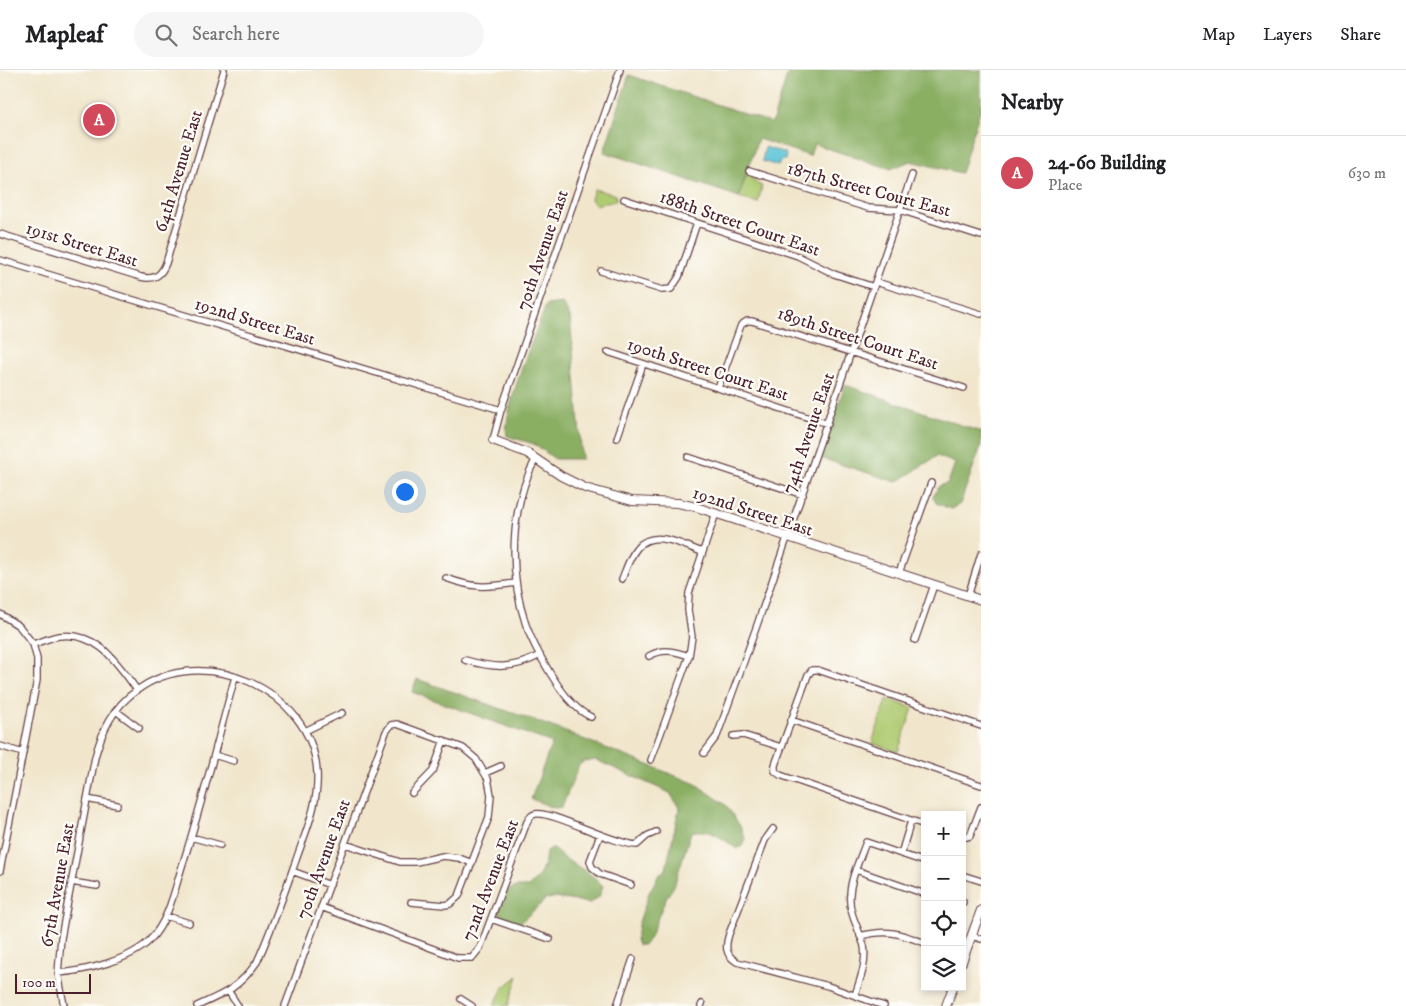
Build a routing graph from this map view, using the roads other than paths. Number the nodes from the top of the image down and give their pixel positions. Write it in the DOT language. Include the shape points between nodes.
graph roads {
  1 [pos="224,70"];
  2 [pos="620,70"];
  3 [pos="749,171"];
  4 [pos="912,175"];
  5 [pos="624,198"];
  6 [pos="900,210"];
  7 [pos="697,223"];
  8 [pos="0,234"];
  9 [pos="981,236"];
  10 [pos="0,260"];
  11 [pos="601,271"];
  12 [pos="156,278"];
  13 [pos="875,285"];
  14 [pos="981,314"];
  15 [pos="608,352"];
  16 [pos="851,352"];
  17 [pos="643,364"];
  18 [pos="718,388"];
  19 [pos="964,388"];
  20 [pos="501,410"];
  21 [pos="828,424"];
  22 [pos="617,438"];
  23 [pos="493,440"];
  24 [pos="688,457"];
  25 [pos="536,458"];
  26 [pos="931,483"];
  27 [pos="803,495"];
  28 [pos="716,513"];
  29 [pos="789,537"];
  30 [pos="702,552"];
  31 [pos="981,554"];
  32 [pos="899,573"];
  33 [pos="446,578"];
  34 [pos="622,579"];
  35 [pos="516,583"];
  36 [pos="934,585"];
  37 [pos="968,596"];
  38 [pos="981,600"];
  39 [pos="0,614"];
  40 [pos="914,640"];
  41 [pos="33,644"];
  42 [pos="540,655"];
  43 [pos="649,656"];
  44 [pos="689,656"];
  45 [pos="465,660"];
  46 [pos="235,677"];
  47 [pos="136,690"];
  48 [pos="116,711"];
  49 [pos="342,713"];
  50 [pos="591,717"];
  51 [pos="791,720"];
  52 [pos="981,726"];
  53 [pos="139,728"];
  54 [pos="305,731"];
  55 [pos="733,736"];
  56 [pos="444,740"];
  57 [pos="0,746"];
  58 [pos="781,747"];
  59 [pos="704,753"];
  60 [pos="23,754"];
  61 [pos="214,755"];
  62 [pos="651,760"];
  63 [pos="234,761"];
  64 [pos="501,766"];
  65 [pos="485,773"];
  66 [pos="981,785"];
  67 [pos="412,794"];
  68 [pos="88,798"];
  69 [pos="117,805"];
  70 [pos="981,807"];
  71 [pos="911,820"];
  72 [pos="0,823"];
  73 [pos="921,824"];
  74 [pos="8,825"];
  75 [pos="773,829"];
  76 [pos="656,832"];
  77 [pos="600,835"];
  78 [pos="191,837"];
  79 [pos="966,837"];
  80 [pos="345,844"];
  81 [pos="220,845"];
  82 [pos="901,854"];
  83 [pos="921,861"];
  84 [pos="472,862"];
  85 [pos="856,870"];
  86 [pos="0,871"];
  87 [pos="292,871"];
  88 [pos="966,876"];
  89 [pos="71,882"];
  90 [pos="981,882"];
  91 [pos="330,885"];
  92 [pos="97,886"];
  93 [pos="631,886"];
  94 [pos="921,893"];
  95 [pos="411,902"];
  96 [pos="321,907"];
  97 [pos="981,910"];
  98 [pos="166,916"];
  99 [pos="491,919"];
  100 [pos="189,924"];
  101 [pos="860,936"];
  102 [pos="972,936"];
  103 [pos="550,939"];
  104 [pos="981,939"];
  105 [pos="921,942"];
  106 [pos="966,952"];
  107 [pos="633,959"];
  108 [pos="58,974"];
  109 [pos="952,991"];
  110 [pos="229,992"];
  111 [pos="855,995"];
  112 [pos="462,999"];
  113 [pos="64,1006"];
  114 [pos="197,1006"];
  115 [pos="238,1006"];
  116 [pos="285,1006"];
  117 [pos="472,1006"];
  118 [pos="616,1006"];
  119 [pos="884,1006"];
  120 [pos="946,1006"];
  1 -- 12 [label="street, 64th Avenue East" via="164,270"];
  2 -- 20 [label="street, 70th Avenue East"];
  3 -- 6 [label="street, 187th Street Court East" via="868,208"];
  4 -- 6 [label="street, 74th Avenue East"];
  5 -- 7 [label="street, 188th Street Court East"];
  6 -- 9 [label="street, 187th Street Court East"];
  6 -- 13 [label="street, 74th Avenue East"];
  7 -- 11 [label="street" via="673,288 662,290"];
  7 -- 13 [label="street, 188th Street Court East" via="798,256 834,274"];
  8 -- 12 [label="street, 191st Street East" via="141,277"];
  10 -- 20 [label="street, 192nd Street East"];
  13 -- 14 [label="street, 188th Street Court East"];
  13 -- 16 [label="street, 74th Avenue East"];
  15 -- 17 [label="street, 190th Street Court East"];
  16 -- 18 [label="street, 189th Street Court East" via="747,321 738,330"];
  16 -- 19 [label="street, 189th Street Court East"];
  16 -- 21 [label="street, 74th Avenue East"];
  17 -- 18 [label="street, 190th Street Court East"];
  17 -- 22 [label="street"];
  18 -- 21 [label="street, 190th Street Court East"];
  20 -- 23 [label="street, 70th Avenue East"];
  21 -- 27 [label="street, 74th Avenue East"];
  23 -- 25 [label="street, 192nd Street East"];
  24 -- 27 [label="street"];
  25 -- 28 [label="street, 192nd Street East" via="573,482 621,499 640,503 678,503"];
  25 -- 35 [label="street" via="522,492 516,523"];
  26 -- 32 [label="street"];
  27 -- 29 [label="street, 74th Avenue East"];
  28 -- 29 [label="street, 192nd Street East"];
  28 -- 30 [label="street"];
  29 -- 32 [label="street, 192nd Street East"];
  29 -- 59 [label="street, 74th Avenue East" via="717,736"];
  30 -- 34 [label="street" via="666,539 649,540 638,546"];
  30 -- 44 [label="street" via="689,593 692,637"];
  31 -- 37 [label="street"];
  32 -- 36 [label="street, 192nd Street East"];
  33 -- 35 [label="street" via="480,587"];
  35 -- 42 [label="street" via="527,627"];
  36 -- 37 [label="street, 192nd Street East"];
  36 -- 40 [label="street"];
  37 -- 38 [label="street, 192nd Street East"];
  39 -- 41 [label="street" via="19,626"];
  41 -- 47 [label="street" via="67,636 94,642 108,652"];
  41 -- 60 [label="street" via="37,680"];
  42 -- 45 [label="street" via="516,665 499,667"];
  42 -- 50 [label="street" via="569,699"];
  43 -- 44 [label="street" via="664,650"];
  44 -- 62 [label="street"];
  46 -- 47 [label="street, 67th Avenue East" via="214,672 184,672 158,678"];
  46 -- 54 [label="street, 67th Avenue East" via="284,702"];
  46 -- 61 [label="street"];
  47 -- 48 [label="street, 67th Avenue East"];
  48 -- 53 [label="street"];
  48 -- 68 [label="street, 67th Avenue East" via="99,743"];
  49 -- 54 [label="street"];
  51 -- 52 [label="street" via="805,680 812,670 818,670"];
  51 -- 58 [label="street"];
  51 -- 66 [label="street"];
  54 -- 87 [label="street, 67th Avenue East" via="315,756 317,787 312,816"];
  55 -- 58 [label="street" via="743,735"];
  56 -- 65 [label="street" via="463,748"];
  56 -- 67 [label="street" via="433,771"];
  56 -- 80 [label="street, 70th Avenue East" via="397,724 391,725"];
  57 -- 60 [label="street"];
  58 -- 71 [label="street" via="774,766 780,776"];
  60 -- 74 [label="street"];
  61 -- 63 [label="street"];
  61 -- 78 [label="street"];
  64 -- 65 [label="street"];
  65 -- 84 [label="street" via="491,789 491,808"];
  68 -- 69 [label="street"];
  68 -- 89 [label="street, 67th Avenue East"];
  70 -- 79 [label="street" via="971,834"];
  71 -- 73 [label="street"];
  71 -- 82 [label="street"];
  72 -- 74 [label="street"];
  74 -- 86 [label="street"];
  75 -- 111 [label="street" via="765,840 729,934 728,954 737,962"];
  76 -- 77 [label="street" via="638,845"];
  77 -- 93 [label="street" via="590,861 592,868"];
  77 -- 99 [label="street, 72nd Avenue East" via="549,815 532,815"];
  78 -- 81 [label="street"];
  78 -- 98 [label="street"];
  80 -- 84 [label="street" via="400,862 443,856"];
  80 -- 91 [label="street, 70th Avenue East"];
  82 -- 83 [label="street"];
  82 -- 85 [label="street" via="866,842"];
  84 -- 95 [label="street" via="458,896 450,904"];
  85 -- 94 [label="street"];
  85 -- 101 [label="street" via="850,908"];
  87 -- 91 [label="street"];
  87 -- 110 [label="street, 67th Avenue East" via="257,962"];
  88 -- 90 [label="street"];
  89 -- 92 [label="street"];
  89 -- 108 [label="street, 67th Avenue East"];
  91 -- 96 [label="street, 70th Avenue East"];
  96 -- 99 [label="street, 72nd Avenue East" via="458,958 475,956"];
  96 -- 116 [label="street, 70th Avenue East"];
  97 -- 102 [label="street"];
  98 -- 100 [label="street"];
  98 -- 108 [label="street" via="149,942 122,957 84,971"];
  99 -- 103 [label="street"];
  101 -- 105 [label="street" via="895,933"];
  101 -- 111 [label="street" via="864,956"];
  102 -- 104 [label="street"];
  102 -- 106 [label="street"];
  107 -- 118 [label="street"];
  108 -- 113 [label="street, 67th Avenue East"];
  109 -- 120 [label="street"];
  110 -- 114 [label="street, 67th Avenue East"];
  110 -- 115 [label="street"];
  111 -- 119 [label="street"];
  112 -- 117 [label="street"];
}
